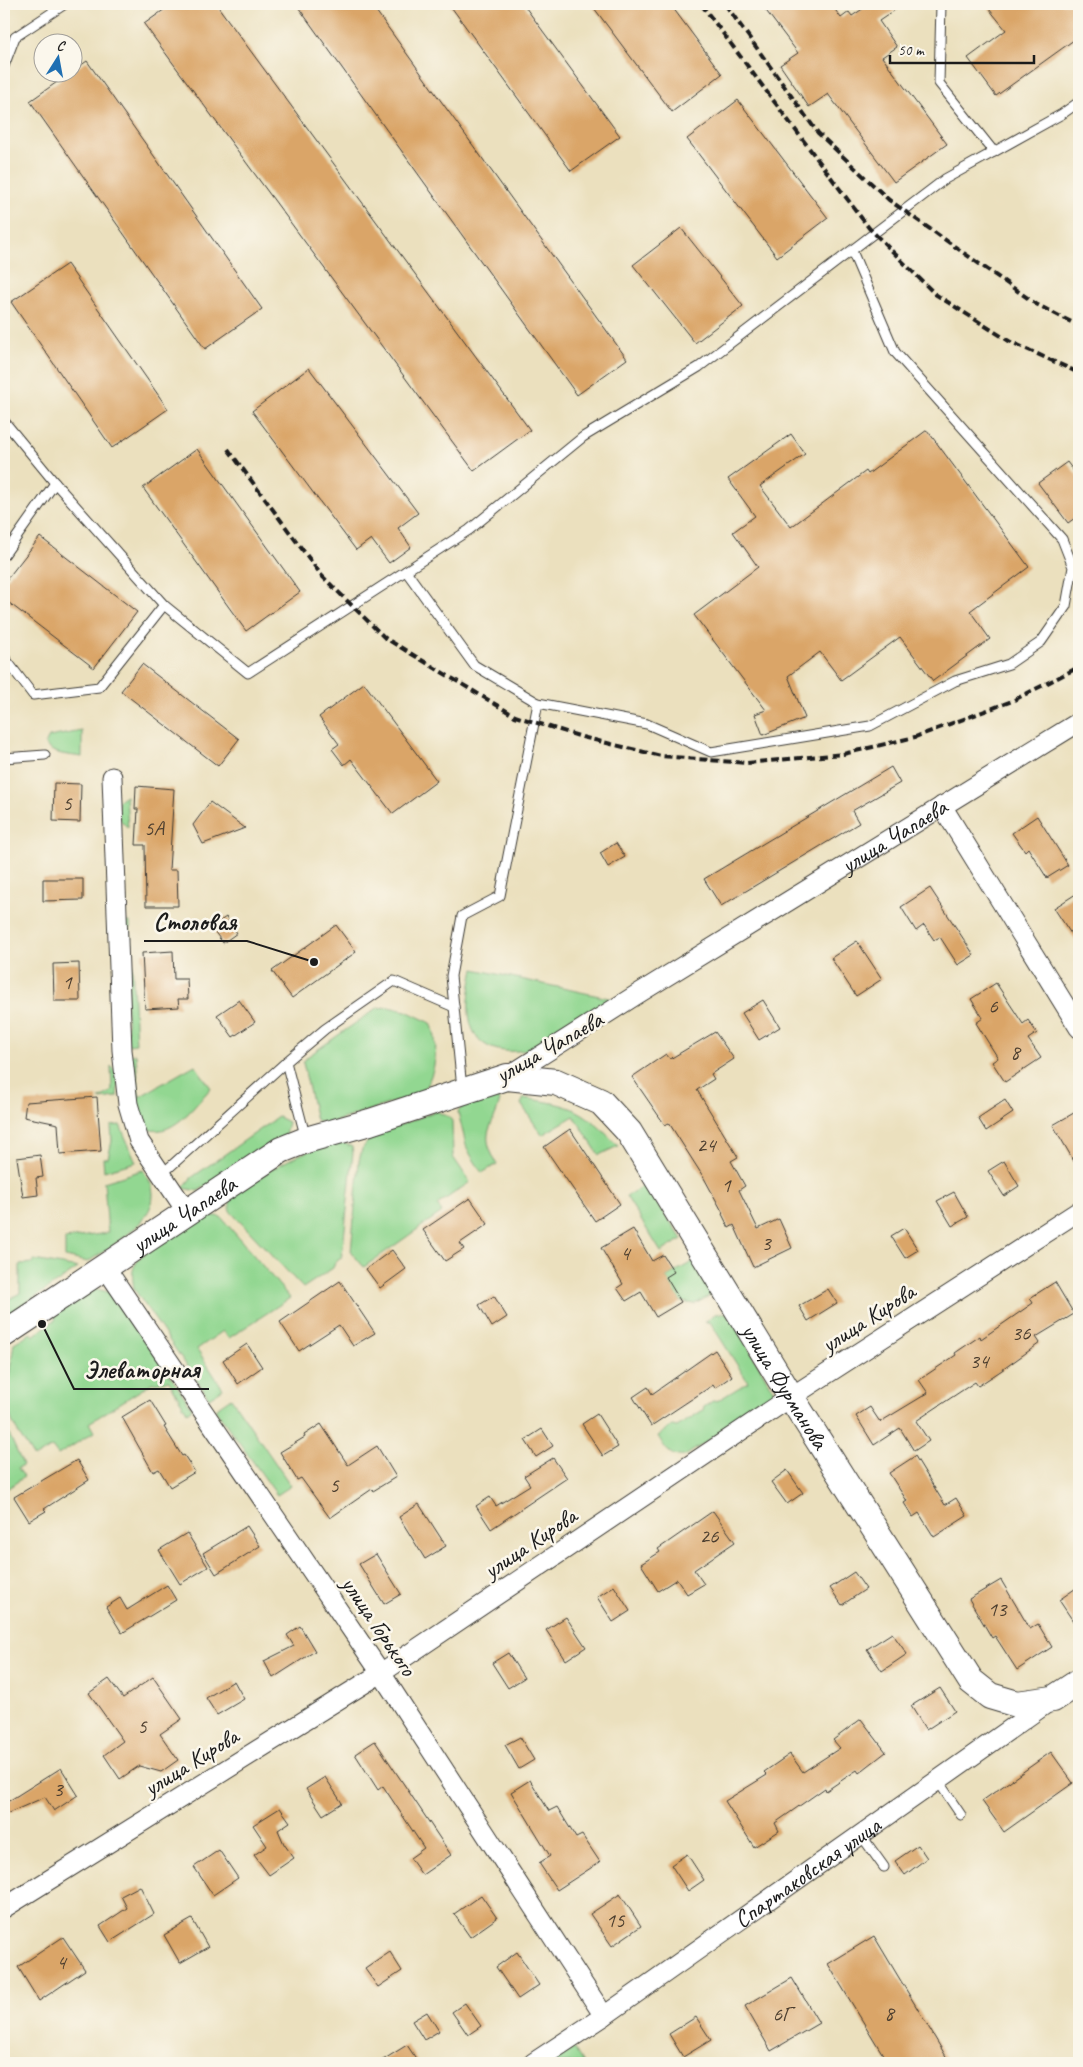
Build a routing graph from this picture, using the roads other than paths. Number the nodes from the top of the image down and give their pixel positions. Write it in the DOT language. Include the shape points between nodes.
graph roads {
  1 [pos="65,4"];
  2 [pos="941,4"];
  3 [pos="4,66"];
  4 [pos="1079,102"];
  5 [pos="994,152"];
  6 [pos="852,251"];
  7 [pos="4,421"];
  8 [pos="55,483"];
  9 [pos="4,555"];
  10 [pos="406,571"];
  11 [pos="164,605"];
  12 [pos="4,657"];
  13 [pos="538,703"];
  14 [pos="1079,722"];
  15 [pos="46,754"];
  16 [pos="4,758"];
  17 [pos="112,777"];
  18 [pos="942,806"];
  19 [pos="454,1007"];
  20 [pos="1079,1028"];
  21 [pos="286,1062"];
  22 [pos="507,1077"];
  23 [pos="462,1092"];
  24 [pos="306,1140"];
  25 [pos="161,1175"];
  26 [pos="1079,1211"];
  27 [pos="186,1212"];
  28 [pos="105,1267"];
  29 [pos="4,1334"];
  30 [pos="791,1397"];
  31 [pos="381,1673"];
  32 [pos="1079,1682"];
  33 [pos="1053,1699"];
  34 [pos="938,1780"];
  35 [pos="961,1815"];
  36 [pos="861,1835"];
  37 [pos="884,1867"];
  38 [pos="4,1908"];
  39 [pos="604,2016"];
  40 [pos="533,2063"];
  1 -- 3 [label="lane" via="15,37"];
  2 -- 5 [label="lane" via="939,82"];
  4 -- 5 [label="lane"];
  5 -- 6 [label="lane" via="945,179"];
  6 -- 10 [label="lane" via="699,367 583,436 469,530"];
  6 -- 13 [label="lane" via="895,352 1062,539 1073,567 1066,606 1046,635 1009,664 955,680 870,726 711,752 647,724"];
  7 -- 8 [label="lane"];
  8 -- 9 [label="lane"];
  8 -- 11 [label="lane"];
  10 -- 11 [label="lane" via="248,673"];
  10 -- 13 [label="lane" via="474,665"];
  11 -- 12 [label="lane" via="99,687 33,695"];
  13 -- 19 [label="lane" via="500,896 462,916 451,976"];
  14 -- 18 [label="street, улица Чапаева"];
  15 -- 16 [label="lane"];
  17 -- 25 [label="street" via="122,1050 128,1104 139,1141"];
  18 -- 20 [label="street"];
  18 -- 22 [label="street, улица Чапаева"];
  19 -- 21 [label="lane" via="394,981 325,1029"];
  19 -- 23 [label="lane"];
  21 -- 24 [label="lane"];
  21 -- 25 [label="lane"];
  22 -- 23 [label="street, улица Чапаева"];
  22 -- 30 [label="street, улица Фурманова" via="556,1082 601,1102 630,1132"];
  23 -- 24 [label="street, улица Чапаева"];
  24 -- 27 [label="street, улица Чапаева" via="281,1150"];
  25 -- 27 [label="street"];
  26 -- 30 [label="street, улица Кирова"];
  27 -- 28 [label="street, улица Чапаева"];
  28 -- 29 [label="street, улица Чапаева"];
  28 -- 31 [label="street, улица Горького"];
  30 -- 31 [label="street, улица Кирова"];
  30 -- 33 [label="street, улица Фурманова" via="971,1681 990,1696 1017,1704"];
  31 -- 38 [label="street, улица Кирова"];
  31 -- 39 [label="street, улица Горького"];
  32 -- 33 [label="street, Спартаковская улица"];
  33 -- 34 [label="street, Спартаковская улица"];
  34 -- 35 [label="lane"];
  34 -- 36 [label="street, Спартаковская улица"];
  36 -- 37 [label="lane"];
  36 -- 39 [label="street, Спартаковская улица"];
  39 -- 40 [label="street, Спартаковская улица"];
}
